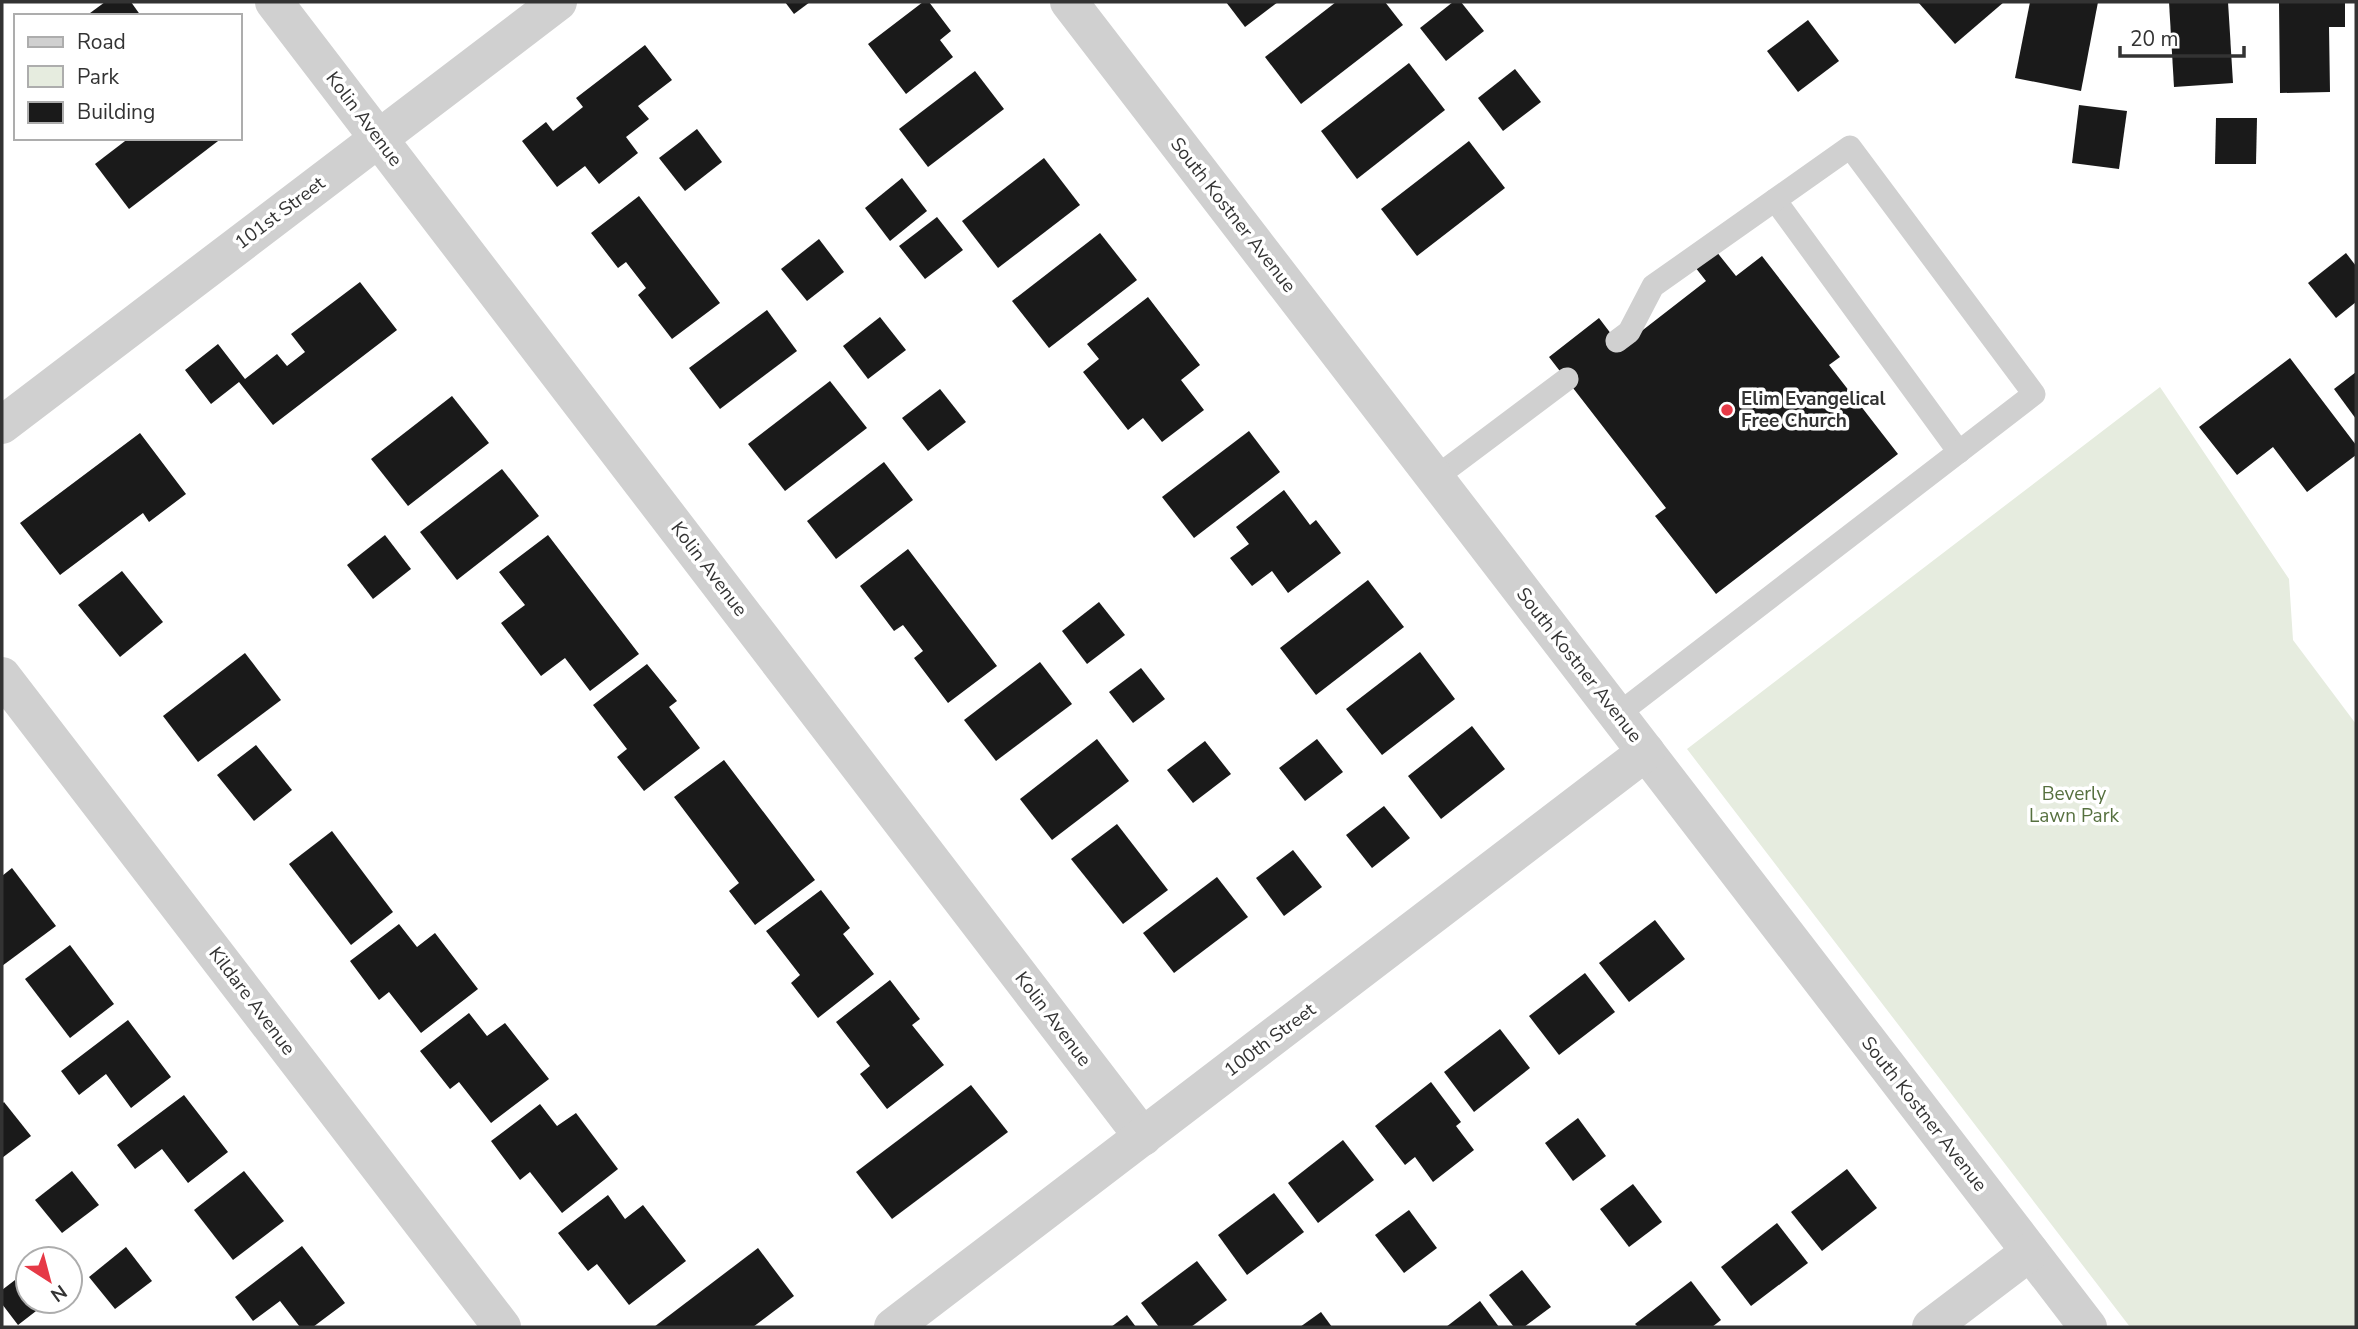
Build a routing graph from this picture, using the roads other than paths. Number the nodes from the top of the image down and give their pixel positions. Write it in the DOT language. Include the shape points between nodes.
graph roads {
  1 [pos="274,2"];
  2 [pos="558,2"];
  3 [pos="1069,2"];
  4 [pos="379,138"];
  5 [pos="1775,200"];
  6 [pos="1617,341"];
  7 [pos="1567,379"];
  8 [pos="2,425"];
  9 [pos="1959,452"];
  10 [pos="1435,478"];
  11 [pos="2,676"];
  12 [pos="1617,715"];
  13 [pos="1646,752"];
  14 [pos="1143,1137"];
  15 [pos="2030,1252"];
  16 [pos="502,1327"];
  17 [pos="893,1327"];
  18 [pos="1931,1327"];
  19 [pos="2088,1327"];
  1 -- 4 [label="street, Kolin Avenue"];
  2 -- 4 [label="street, 101st Street"];
  3 -- 10 [label="street, South Kostner Avenue"];
  4 -- 8 [label="street, 101st Street"];
  4 -- 14 [label="street, Kolin Avenue"];
  5 -- 6 [label="lane" via="1653,286 1629,332"];
  5 -- 9 [label="lane"];
  5 -- 9 [label="lane" via="1850,147 2034,394"];
  7 -- 10 [label="lane"];
  9 -- 12 [label="lane"];
  10 -- 12 [label="street, South Kostner Avenue"];
  11 -- 16 [label="street, Kildare Avenue"];
  12 -- 13 [label="street, South Kostner Avenue"];
  13 -- 14 [label="street, 100th Street"];
  13 -- 15 [label="street, South Kostner Avenue"];
  14 -- 17 [label="street, 100th Street"];
  15 -- 18 [label="street"];
  15 -- 19 [label="street, South Kostner Avenue"];
}
